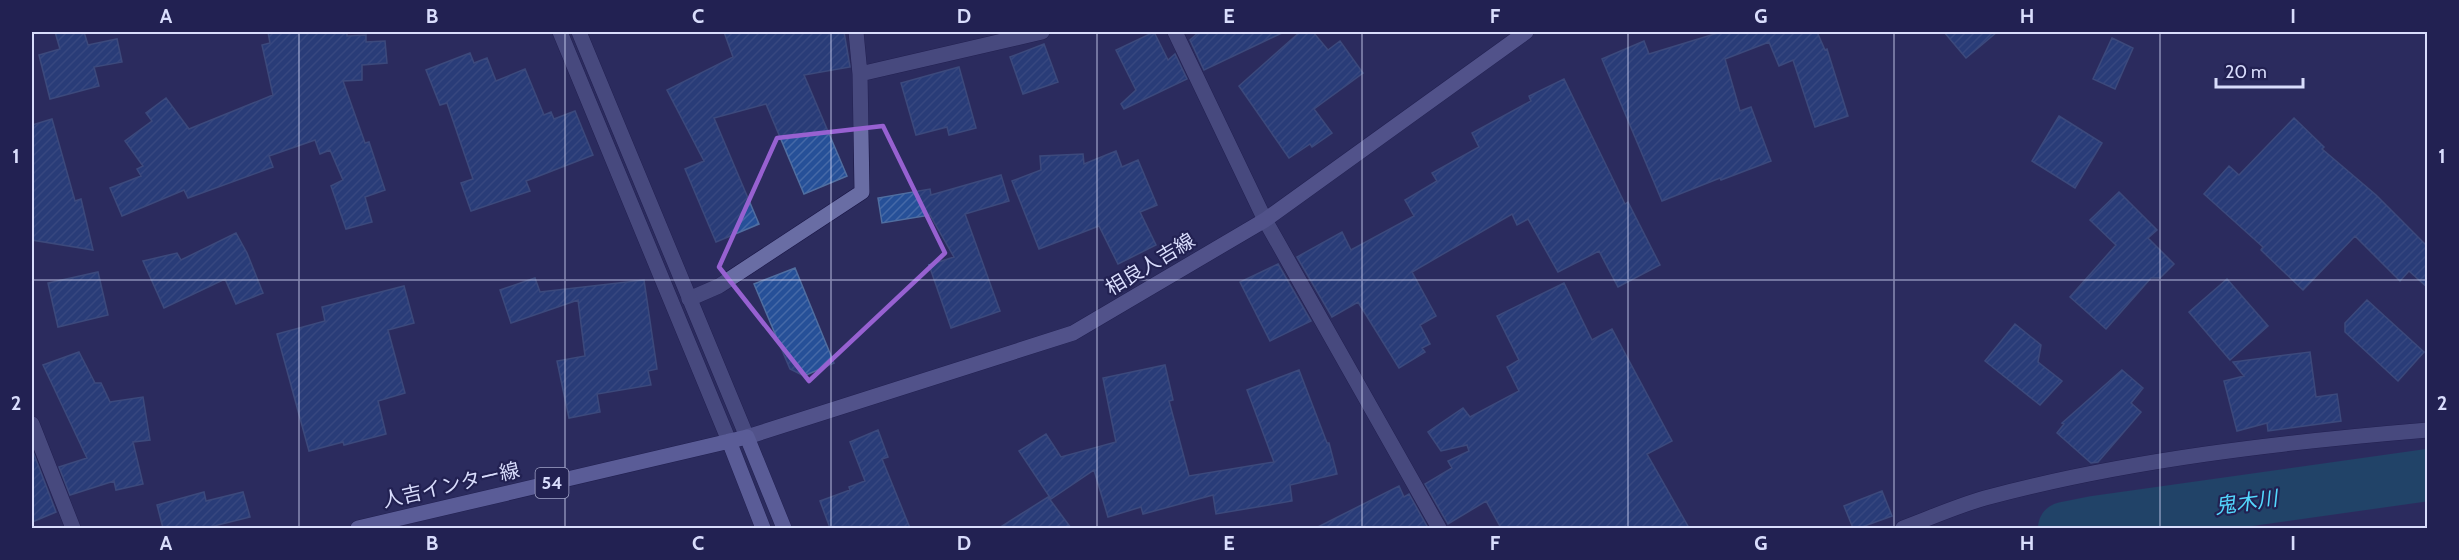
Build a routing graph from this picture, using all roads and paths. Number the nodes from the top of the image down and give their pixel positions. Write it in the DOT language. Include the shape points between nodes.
graph roads {
  1 [pos="560,32"];
  2 [pos="579,32"];
  3 [pos="856,32"];
  4 [pos="1042,32"];
  5 [pos="1174,32"];
  6 [pos="1526,32"];
  7 [pos="860,74"];
  8 [pos="1264,220"];
  9 [pos="689,299"];
  10 [pos="32,424"];
  11 [pos="2427,430"];
  12 [pos="747,436"];
  13 [pos="729,441"];
  14 [pos="73,528"];
  15 [pos="358,528"];
  16 [pos="763,528"];
  17 [pos="784,528"];
  18 [pos="1439,528"];
  19 [pos="1904,528"];
  1 -- 13 [label="street"];
  2 -- 9 [label="street"];
  3 -- 7 [label="street"];
  4 -- 7 [label="street"];
  5 -- 8 [label="street"];
  6 -- 8 [label="main road, 相良人吉線"];
  7 -- 9 [label="street" via="862,192 719,286"];
  8 -- 12 [label="main road, 相良人吉線" via="1074,333"];
  8 -- 18 [label="street"];
  9 -- 12 [label="street"];
  10 -- 14 [label="street"];
  11 -- 19 [label="street" via="2135,465 1983,498"];
  12 -- 13 [label="main road, 人吉インター線 / 54"];
  12 -- 17 [label="main road"];
  13 -- 15 [label="main road, 人吉インター線 / 54"];
  13 -- 16 [label="main road"];
}
